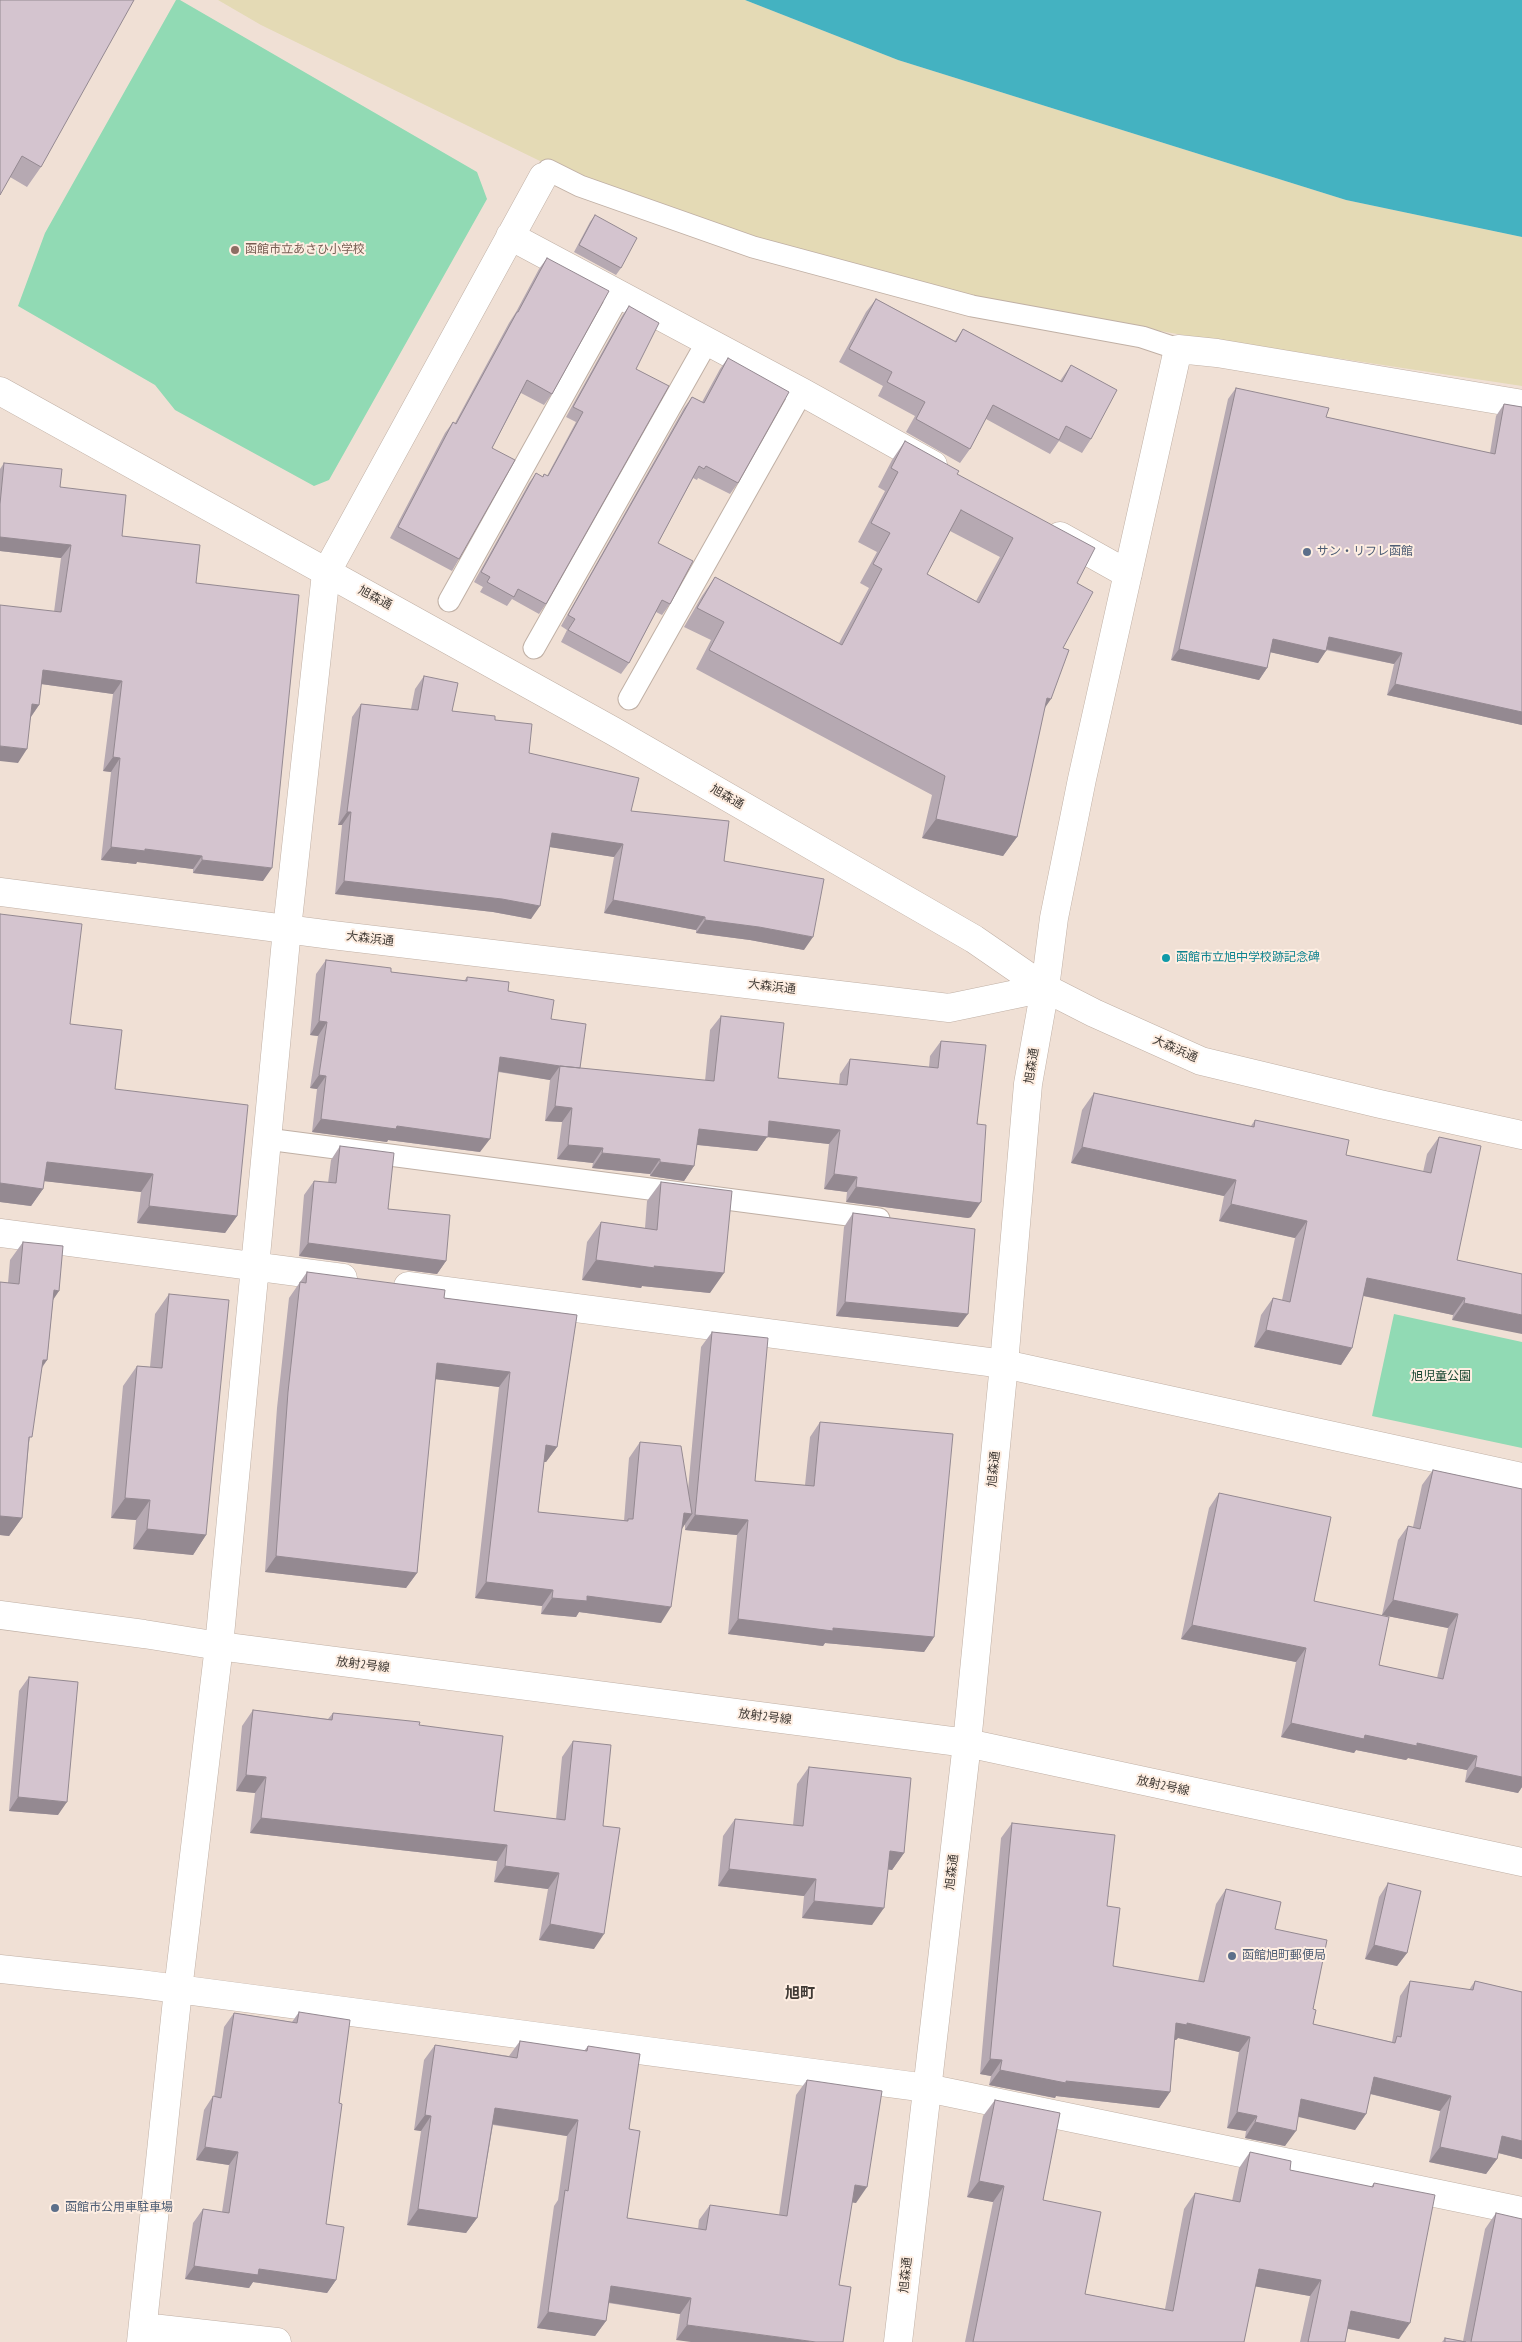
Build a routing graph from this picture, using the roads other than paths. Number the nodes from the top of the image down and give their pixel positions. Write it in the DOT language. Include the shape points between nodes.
graph roads {
  1 [pos="543,177"];
  2 [pos="510,236"];
  3 [pos="620,294"];
  4 [pos="707,342"];
  5 [pos="1178,349"];
  6 [pos="0,391"];
  7 [pos="802,392"];
  8 [pos="1522,404"];
  9 [pos="956,478"];
  10 [pos="1042,526"];
  11 [pos="326,573"];
  12 [pos="1128,574"];
  13 [pos="450,601"];
  14 [pos="534,648"];
  15 [pos="629,699"];
  16 [pos="0,892"];
  17 [pos="287,929"];
  18 [pos="1045,988"];
  19 [pos="1522,1135"];
  20 [pos="267,1140"];
  21 [pos="899,1222"];
  22 [pos="0,1234"];
  23 [pos="256,1266"];
  24 [pos="1004,1364"];
  25 [pos="1522,1477"];
  26 [pos="0,1615"];
  27 [pos="219,1646"];
  28 [pos="967,1743"];
  29 [pos="1522,1862"];
  30 [pos="0,1968"];
  31 [pos="178,1990"];
  32 [pos="927,2088"];
  33 [pos="1522,2211"];
  34 [pos="142,2334"];
  35 [pos="277,2342"];
  36 [pos="898,2342"];
  1 -- 2 [label="street"];
  1 -- 5 [label="lane" via="548,170 580,186 753,247 962,304 1142,338"];
  2 -- 3 [label="street"];
  2 -- 11 [label="street"];
  3 -- 4 [label="street"];
  3 -- 13 [label="lane"];
  4 -- 7 [label="street"];
  4 -- 14 [label="lane"];
  5 -- 8 [label="street"];
  5 -- 12 [label="street"];
  6 -- 11 [label="street, 旭森通"];
  7 -- 9 [label="street"];
  7 -- 15 [label="lane"];
  10 -- 12 [label="street"];
  11 -- 17 [label="street"];
  11 -- 18 [label="street, 旭森通" via="613,731 974,939"];
  12 -- 18 [label="street" via="1054,918"];
  16 -- 17 [label="street, 大森浜通"];
  17 -- 18 [label="street, 大森浜通" via="949,1008"];
  17 -- 20 [label="street"];
  18 -- 19 [label="street, 大森浜通" via="1200,1061"];
  18 -- 24 [label="street, 旭森通" via="1028,1084"];
  20 -- 21 [label="lane"];
  20 -- 23 [label="street"];
  22 -- 23 [label="street"];
  23 -- 24 [label="street"];
  23 -- 27 [label="street"];
  24 -- 25 [label="street"];
  24 -- 28 [label="street, 旭森通"];
  26 -- 27 [label="street, 放射2号線"];
  27 -- 28 [label="street, 放射2号線"];
  27 -- 31 [label="street"];
  28 -- 29 [label="street, 放射2号線"];
  28 -- 32 [label="street, 旭森通"];
  30 -- 31 [label="street"];
  31 -- 32 [label="street"];
  31 -- 34 [label="street"];
  32 -- 33 [label="street"];
  32 -- 36 [label="street, 旭森通"];
  34 -- 35 [label="street"];
}
